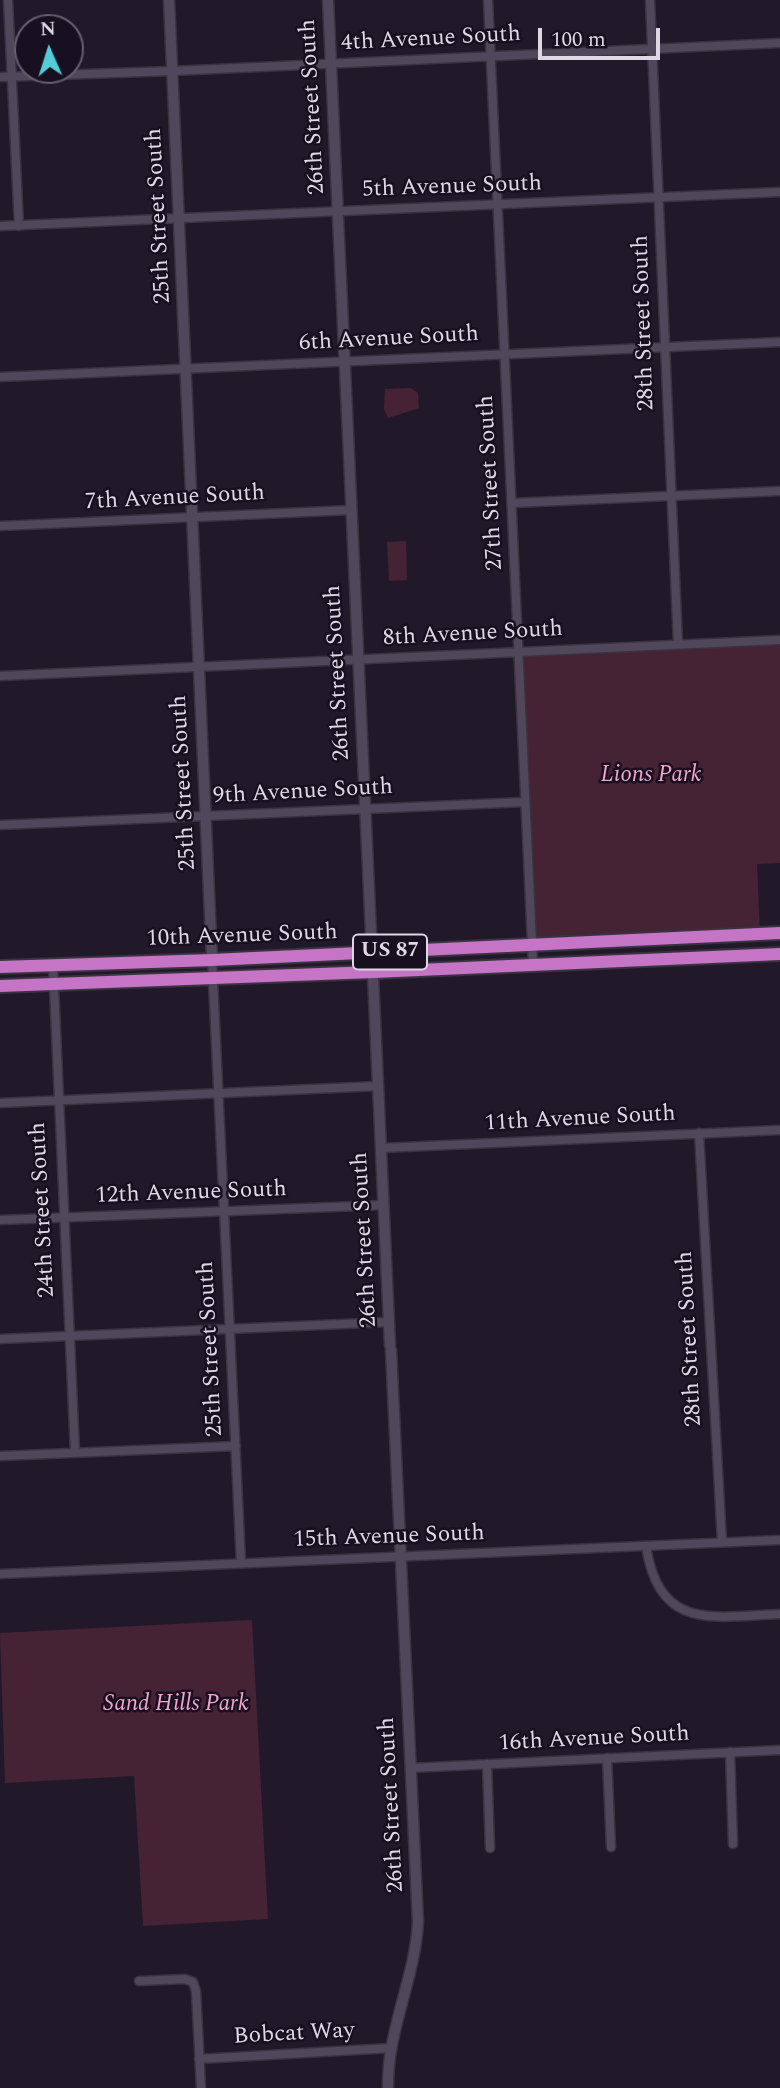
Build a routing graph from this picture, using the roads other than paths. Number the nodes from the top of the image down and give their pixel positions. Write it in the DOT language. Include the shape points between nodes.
graph roads {
  1 [pos="8,0"];
  2 [pos="169,0"];
  3 [pos="328,0"];
  4 [pos="488,0"];
  5 [pos="649,0"];
  6 [pos="780,43"];
  7 [pos="652,49"];
  8 [pos="490,55"];
  9 [pos="331,64"];
  10 [pos="172,71"];
  11 [pos="12,76"];
  12 [pos="0,77"];
  13 [pos="780,192"];
  14 [pos="659,198"];
  15 [pos="498,206"];
  16 [pos="338,212"];
  17 [pos="180,220"];
  18 [pos="0,226"];
  19 [pos="19,226"];
  20 [pos="780,342"];
  21 [pos="665,347"];
  22 [pos="505,354"];
  23 [pos="345,362"];
  24 [pos="186,368"];
  25 [pos="0,377"];
  26 [pos="780,491"];
  27 [pos="672,497"];
  28 [pos="513,503"];
  29 [pos="351,510"];
  30 [pos="192,517"];
  31 [pos="0,526"];
  32 [pos="780,640"];
  33 [pos="678,644"];
  34 [pos="518,652"];
  35 [pos="358,660"];
  36 [pos="199,667"];
  37 [pos="0,676"];
  38 [pos="525,802"];
  39 [pos="365,809"];
  40 [pos="206,816"];
  41 [pos="0,825"];
  42 [pos="780,933"];
  43 [pos="531,945"];
  44 [pos="373,953"];
  45 [pos="780,954"];
  46 [pos="212,960"];
  47 [pos="533,964"];
  48 [pos="53,965"];
  49 [pos="0,967"];
  50 [pos="374,972"];
  51 [pos="214,978"];
  52 [pos="54,983"];
  53 [pos="0,986"];
  54 [pos="379,1086"];
  55 [pos="219,1093"];
  56 [pos="59,1100"];
  57 [pos="0,1103"];
  58 [pos="780,1130"];
  59 [pos="699,1133"];
  60 [pos="382,1148"];
  61 [pos="384,1205"];
  62 [pos="224,1212"];
  63 [pos="64,1218"];
  64 [pos="0,1220"];
  65 [pos="389,1322"];
  66 [pos="231,1329"];
  67 [pos="69,1337"];
  68 [pos="0,1339"];
  69 [pos="236,1446"];
  70 [pos="75,1452"];
  71 [pos="0,1456"];
  72 [pos="780,1540"];
  73 [pos="722,1542"];
  74 [pos="646,1546"];
  75 [pos="401,1556"];
  76 [pos="241,1563"];
  77 [pos="0,1574"];
  78 [pos="780,1614"];
  79 [pos="780,1750"];
  80 [pos="730,1752"];
  81 [pos="607,1758"];
  82 [pos="487,1764"];
  83 [pos="410,1768"];
  84 [pos="733,1843"];
  85 [pos="611,1847"];
  86 [pos="490,1848"];
  87 [pos="139,1981"];
  88 [pos="391,2049"];
  89 [pos="199,2059"];
  90 [pos="201,2088"];
  91 [pos="388,2088"];
  1 -- 11 [label="street"];
  2 -- 10 [label="street, 25th Street South"];
  3 -- 9 [label="street, 26th Street South"];
  4 -- 8 [label="street, 27th Street South"];
  5 -- 7 [label="street, 28th Street South"];
  6 -- 7 [label="street, 4th Avenue South"];
  7 -- 8 [label="street, 4th Avenue South"];
  7 -- 14 [label="street, 28th Street South"];
  8 -- 9 [label="street, 4th Avenue South"];
  8 -- 15 [label="street, 27th Street South"];
  9 -- 10 [label="street, 4th Avenue South"];
  9 -- 16 [label="street, 26th Street South"];
  10 -- 11 [label="street, 4th Avenue South"];
  10 -- 17 [label="street, 25th Street South"];
  11 -- 12 [label="street, 4th Avenue South"];
  11 -- 19 [label="street"];
  13 -- 14 [label="street, 5th Avenue South"];
  14 -- 15 [label="street, 5th Avenue South"];
  14 -- 21 [label="street, 28th Street South"];
  15 -- 16 [label="street, 5th Avenue South"];
  15 -- 22 [label="street, 27th Street South"];
  16 -- 17 [label="street, 5th Avenue South"];
  16 -- 23 [label="street, 26th Street South"];
  17 -- 19 [label="street, 5th Avenue South"];
  17 -- 24 [label="street, 25th Street South"];
  18 -- 19 [label="street, 5th Avenue South"];
  20 -- 21 [label="street, 6th Avenue South"];
  21 -- 22 [label="street, 6th Avenue South"];
  21 -- 27 [label="street, 28th Street South"];
  22 -- 23 [label="street, 6th Avenue South"];
  22 -- 28 [label="street, 27th Street South"];
  23 -- 24 [label="street, 6th Avenue South"];
  23 -- 29 [label="street, 26th Street South"];
  24 -- 25 [label="street, 6th Avenue South"];
  24 -- 30 [label="street, 25th Street South"];
  26 -- 27 [label="street"];
  27 -- 28 [label="street"];
  27 -- 33 [label="street, 28th Street South"];
  28 -- 34 [label="street, 27th Street South"];
  29 -- 30 [label="street, 7th Avenue South"];
  29 -- 35 [label="street, 26th Street South"];
  30 -- 31 [label="street, 7th Avenue South"];
  30 -- 36 [label="street, 25th Street South"];
  32 -- 33 [label="street, 8th Avenue South"];
  33 -- 34 [label="street, 8th Avenue South"];
  34 -- 35 [label="street, 8th Avenue South"];
  34 -- 38 [label="street, 27th Street South"];
  35 -- 36 [label="street, 8th Avenue South"];
  35 -- 39 [label="street, 26th Street South"];
  36 -- 37 [label="street, 8th Avenue South"];
  36 -- 40 [label="street, 25th Street South"];
  38 -- 39 [label="street, 9th Avenue South"];
  38 -- 43 [label="street, 27th Street South"];
  39 -- 40 [label="street, 9th Avenue South"];
  39 -- 44 [label="street, 26th Street South"];
  40 -- 41 [label="street, 9th Avenue South"];
  40 -- 46 [label="street, 25th Street South"];
  42 -- 43 [label="highway, 10th Avenue South / US 87"];
  43 -- 44 [label="highway, 10th Avenue South / US 87"];
  43 -- 47 [label="street, 27th Street South"];
  44 -- 46 [label="highway, 10th Avenue South / US 87"];
  44 -- 50 [label="street, 26th Street South"];
  45 -- 47 [label="highway, 10th Avenue South / US 87"];
  46 -- 48 [label="highway, 10th Avenue South / US 87"];
  46 -- 51 [label="street, 25th Street South"];
  47 -- 50 [label="highway, 10th Avenue South / US 87"];
  48 -- 49 [label="highway, 10th Avenue South / US 87"];
  48 -- 52 [label="street, 24th Street South"];
  50 -- 51 [label="highway, 10th Avenue South / US 87"];
  50 -- 54 [label="street, 26th Street South"];
  51 -- 52 [label="highway, 10th Avenue South / US 87"];
  51 -- 55 [label="street, 25th Street South"];
  52 -- 53 [label="highway, 10th Avenue South / US 87"];
  52 -- 56 [label="street, 24th Street South"];
  54 -- 55 [label="street"];
  54 -- 60 [label="street, 26th Street South"];
  55 -- 56 [label="street"];
  55 -- 62 [label="street, 25th Street South"];
  56 -- 57 [label="street"];
  56 -- 63 [label="street, 24th Street South"];
  58 -- 59 [label="street, 11th Avenue South"];
  59 -- 60 [label="street, 11th Avenue South"];
  59 -- 73 [label="street, 28th Street South"];
  60 -- 61 [label="street, 26th Street South"];
  61 -- 62 [label="street, 12th Avenue South"];
  61 -- 65 [label="street, 26th Street South"];
  62 -- 63 [label="street, 12th Avenue South"];
  62 -- 66 [label="street, 25th Street South"];
  63 -- 64 [label="street, 12th Avenue South"];
  63 -- 67 [label="street, 24th Street South"];
  65 -- 66 [label="street"];
  65 -- 75 [label="street, 26th Street South"];
  66 -- 67 [label="street"];
  66 -- 69 [label="street, 25th Street South"];
  67 -- 68 [label="street"];
  67 -- 70 [label="street, 24th Street South"];
  69 -- 70 [label="street"];
  69 -- 76 [label="street, 25th Street South"];
  70 -- 71 [label="street"];
  72 -- 73 [label="street, 15th Avenue South"];
  73 -- 74 [label="street, 15th Avenue South"];
  74 -- 75 [label="street, 15th Avenue South"];
  74 -- 78 [label="street" via="657,1584 681,1609 720,1617"];
  75 -- 76 [label="street, 15th Avenue South"];
  75 -- 83 [label="street, 26th Street South"];
  76 -- 77 [label="street, 15th Avenue South"];
  79 -- 80 [label="street, 16th Avenue South"];
  80 -- 81 [label="street, 16th Avenue South"];
  80 -- 84 [label="street"];
  81 -- 82 [label="street, 16th Avenue South"];
  81 -- 85 [label="street"];
  82 -- 83 [label="street, 16th Avenue South"];
  82 -- 86 [label="street"];
  83 -- 88 [label="street, 26th Street South" via="417,1940"];
  87 -- 89 [label="street" via="192,1982"];
  88 -- 89 [label="street, Bobcat Way"];
  88 -- 91 [label="street, 26th Street South"];
  89 -- 90 [label="street"];
}
